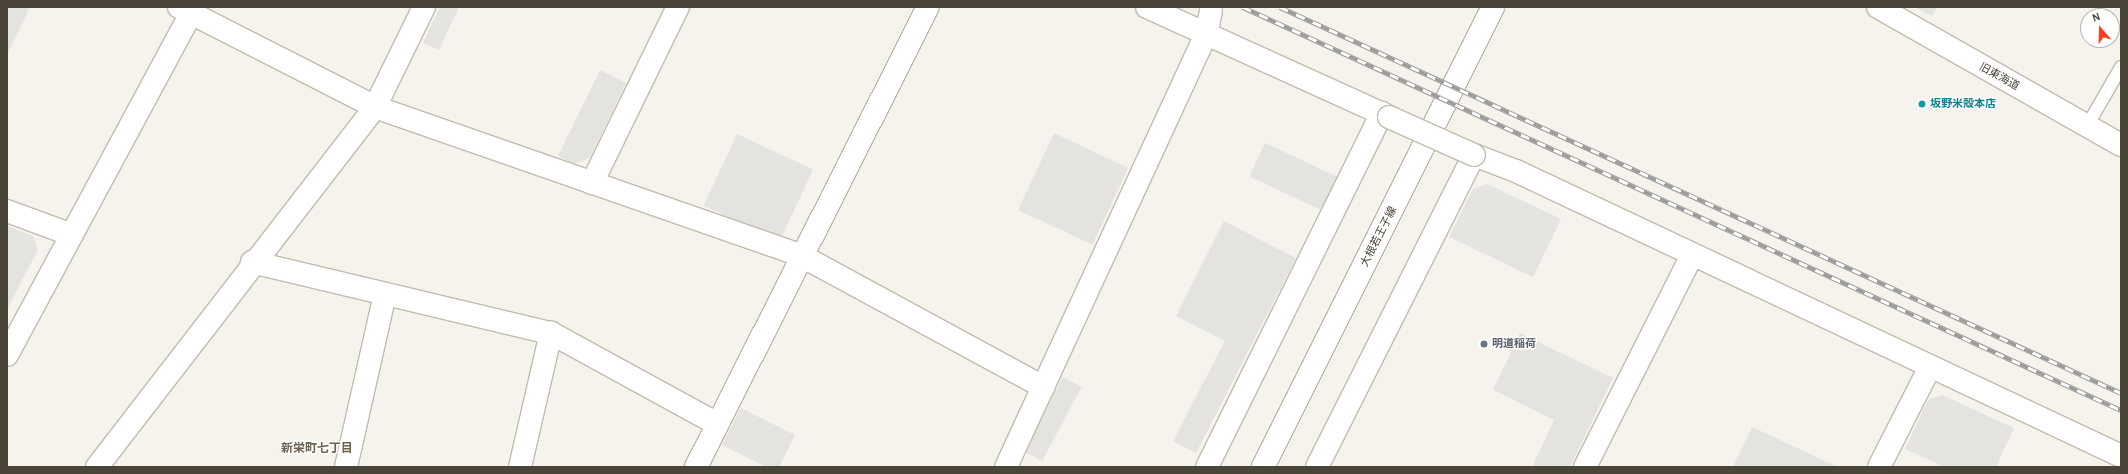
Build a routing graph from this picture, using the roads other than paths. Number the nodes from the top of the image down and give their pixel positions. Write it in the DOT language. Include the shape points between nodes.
graph roads {
  1 [pos="424,7"];
  2 [pos="678,7"];
  3 [pos="928,7"];
  4 [pos="1147,7"];
  5 [pos="1493,7"];
  6 [pos="1878,7"];
  7 [pos="188,9"];
  8 [pos="1211,10"];
  9 [pos="1207,31"];
  10 [pos="2121,67"];
  11 [pos="375,107"];
  12 [pos="1385,115"];
  13 [pos="2087,126"];
  14 [pos="2121,145"];
  15 [pos="1474,155"];
  16 [pos="592,183"];
  17 [pos="7,211"];
  18 [pos="72,235"];
  19 [pos="800,255"];
  20 [pos="1692,255"];
  21 [pos="252,262"];
  22 [pos="385,294"];
  23 [pos="551,333"];
  24 [pos="7,355"];
  25 [pos="1930,367"];
  26 [pos="1043,387"];
  27 [pos="717,424"];
  28 [pos="2121,456"];
  29 [pos="97,467"];
  30 [pos="346,467"];
  31 [pos="520,467"];
  32 [pos="696,467"];
  33 [pos="1006,467"];
  34 [pos="1207,467"];
  35 [pos="1263,467"];
  36 [pos="1317,467"];
  37 [pos="1585,467"];
  38 [pos="1880,467"];
  1 -- 11 [label="street"];
  2 -- 16 [label="street"];
  3 -- 19 [label="street"];
  4 -- 9 [label="street"];
  5 -- 35 [label="street, 大根若王子線"];
  6 -- 13 [label="street, 旧東海道"];
  7 -- 11 [label="street"];
  7 -- 18 [label="street"];
  8 -- 9 [label="street"];
  9 -- 12 [label="street"];
  9 -- 26 [label="street"];
  10 -- 13 [label="lane"];
  11 -- 16 [label="street"];
  11 -- 21 [label="street"];
  12 -- 15 [label="street, bridge"];
  12 -- 34 [label="street"];
  13 -- 14 [label="street, 旧東海道"];
  15 -- 20 [label="street" via="1516,171"];
  15 -- 36 [label="street"];
  16 -- 19 [label="street"];
  17 -- 18 [label="street"];
  18 -- 24 [label="street"];
  19 -- 26 [label="street"];
  19 -- 27 [label="street"];
  20 -- 25 [label="street"];
  20 -- 37 [label="street"];
  21 -- 22 [label="street"];
  21 -- 29 [label="street"];
  22 -- 23 [label="street"];
  22 -- 30 [label="street"];
  23 -- 27 [label="street"];
  23 -- 31 [label="street"];
  25 -- 28 [label="street"];
  25 -- 38 [label="street"];
  26 -- 33 [label="street"];
  27 -- 32 [label="street"];
}
